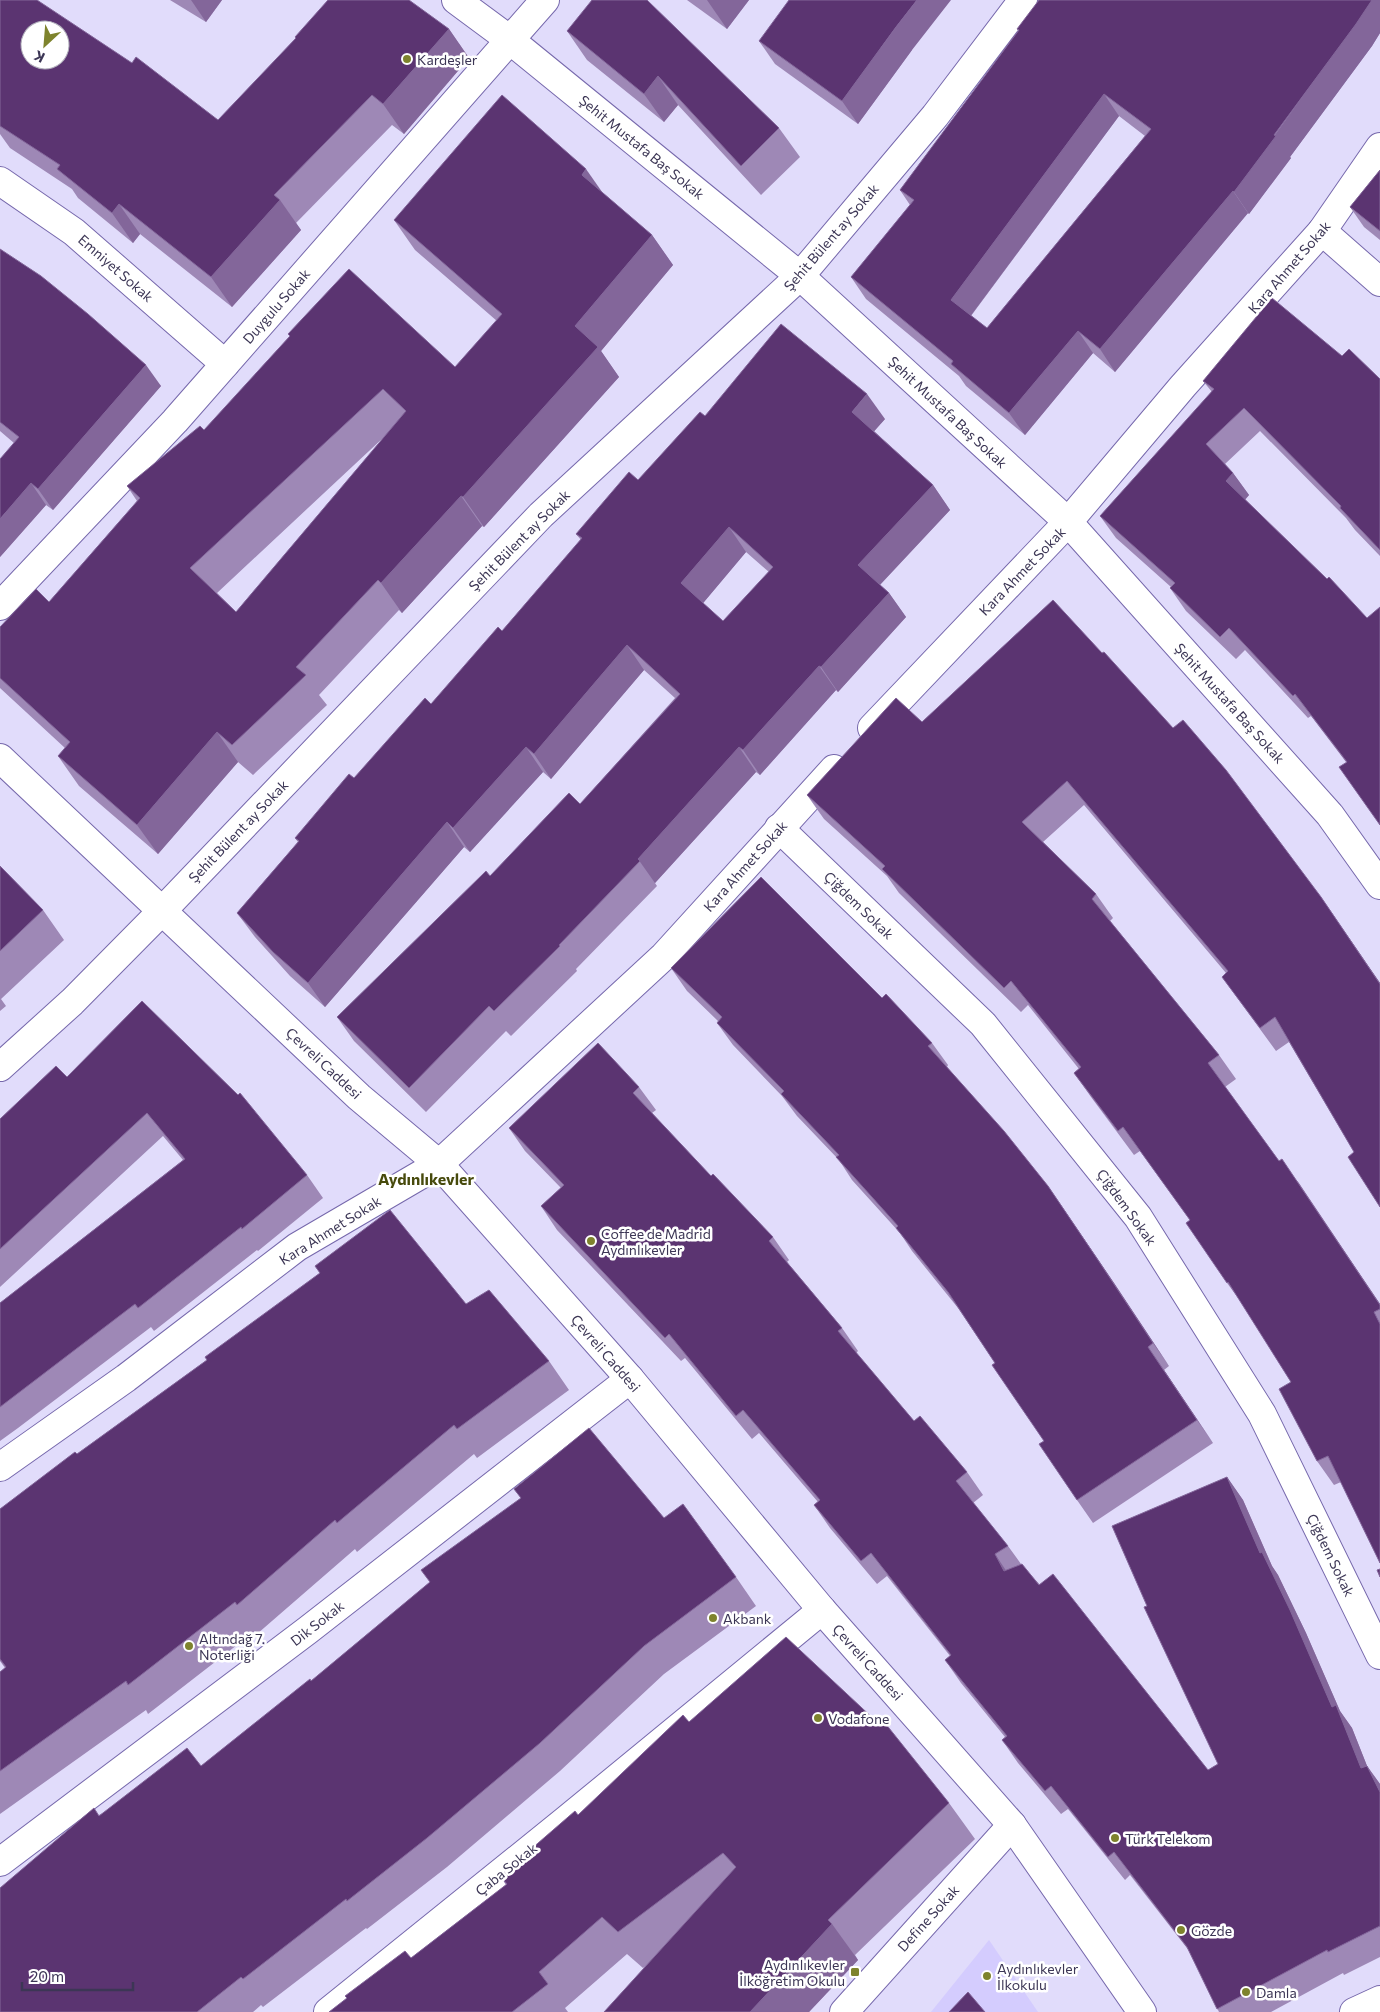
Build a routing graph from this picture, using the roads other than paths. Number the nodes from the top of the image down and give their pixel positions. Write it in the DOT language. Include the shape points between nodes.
graph roads {
  1 [pos="456,0"];
  2 [pos="545,0"];
  3 [pos="1023,0"];
  4 [pos="510,40"];
  5 [pos="1380,146"];
  6 [pos="0,181"];
  7 [pos="1322,231"];
  8 [pos="800,276"];
  9 [pos="1380,282"];
  10 [pos="224,364"];
  11 [pos="1068,522"];
  12 [pos="0,606"];
  13 [pos="0,758"];
  14 [pos="779,828"];
  15 [pos="1380,885"];
  16 [pos="162,911"];
  17 [pos="0,1067"];
  18 [pos="439,1164"];
  19 [pos="630,1379"];
  20 [pos="0,1467"];
  21 [pos="822,1610"];
  22 [pos="1380,1655"];
  23 [pos="1012,1825"];
  24 [pos="0,1862"];
  25 [pos="1380,2000"];
  26 [pos="328,2012"];
  27 [pos="844,2012"];
  28 [pos="1142,2012"];
  29 [pos="1354,2012"];
  1 -- 4 [label="street, Şehit Mustafa Baş Sokak"];
  2 -- 4 [label="street, Duygulu Sokak"];
  3 -- 8 [label="street, Şehit Bülent ay Sokak" via="935,116"];
  4 -- 8 [label="street, Şehit Mustafa Baş Sokak"];
  4 -- 10 [label="street, Duygulu Sokak"];
  5 -- 7 [label="street, Kara Ahmet Sokak"];
  6 -- 10 [label="street, Emniyet Sokak" via="74,232"];
  7 -- 9 [label="street"];
  7 -- 11 [label="street, Kara Ahmet Sokak" via="1183,386"];
  8 -- 11 [label="street, Şehit Mustafa Baş Sokak"];
  8 -- 16 [label="street, Şehit Bülent ay Sokak" via="541,516"];
  10 -- 12 [label="street, Duygulu Sokak"];
  11 -- 14 [label="street, Kara Ahmet Sokak"];
  11 -- 15 [label="street, Şehit Mustafa Baş Sokak" via="1330,814"];
  13 -- 16 [label="street, Çevreli Caddesi"];
  14 -- 18 [label="street, Kara Ahmet Sokak" via="664,956"];
  14 -- 22 [label="street, Çiğdem Sokak" via="983,1024 1138,1217 1262,1414"];
  16 -- 17 [label="street, Şehit Bülent ay Sokak" via="72,1002"];
  16 -- 18 [label="street, Çevreli Caddesi" via="359,1097"];
  18 -- 19 [label="street, Çevreli Caddesi"];
  18 -- 20 [label="street, Kara Ahmet Sokak" via="298,1248 126,1378"];
  19 -- 21 [label="street, Çevreli Caddesi"];
  19 -- 24 [label="street, Dik Sokak" via="308,1630"];
  21 -- 23 [label="street, Çevreli Caddesi"];
  21 -- 26 [label="street, Çaba Sokak"];
  23 -- 27 [label="street, Define Sokak"];
  23 -- 28 [label="street, Çevreli Caddesi"];
  25 -- 29 [label="street"];
}
